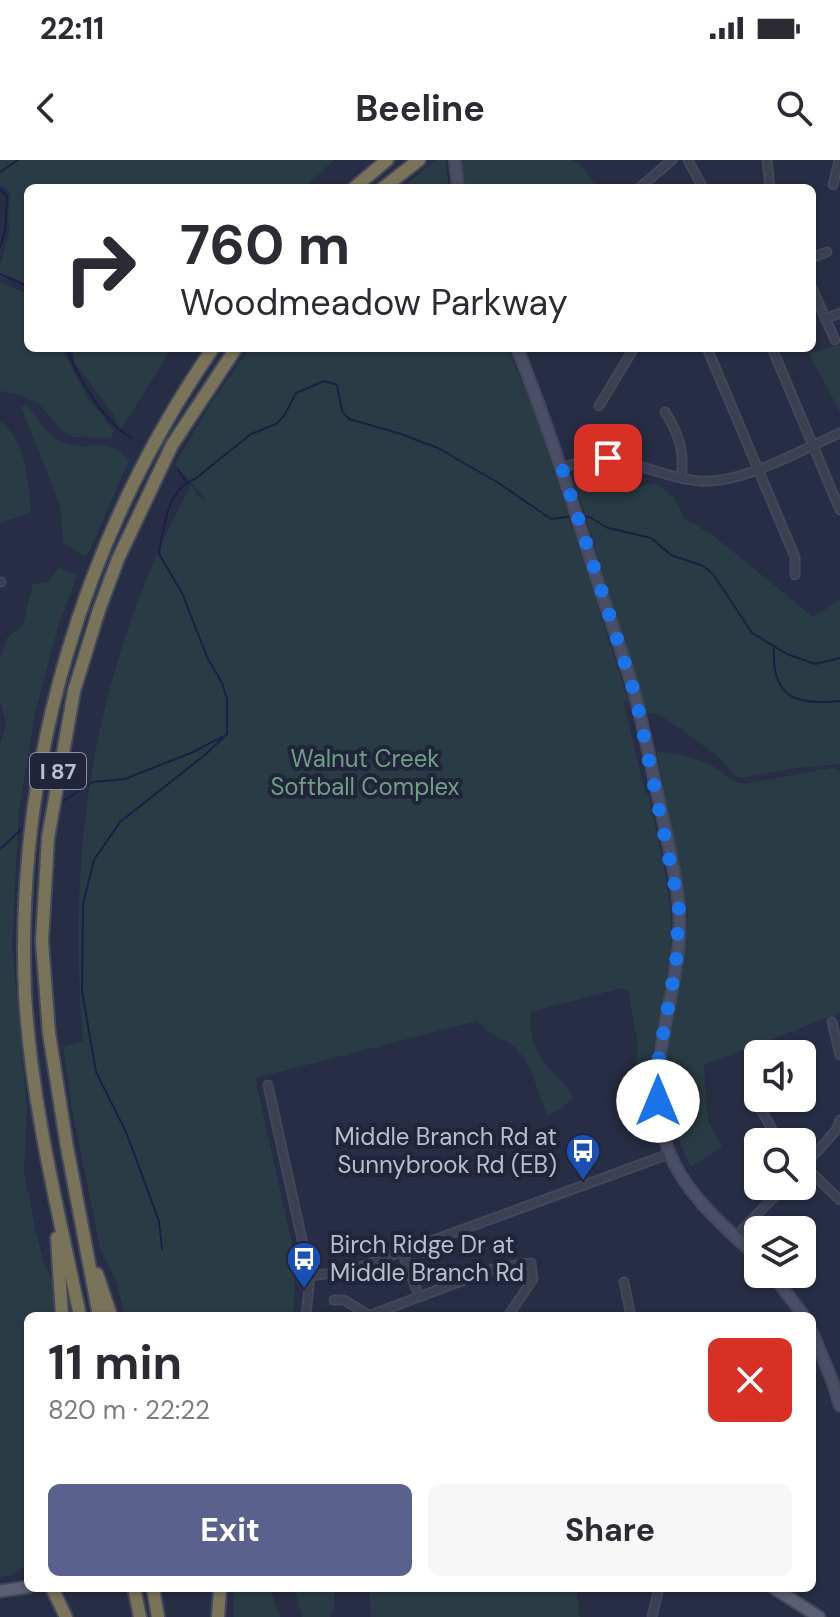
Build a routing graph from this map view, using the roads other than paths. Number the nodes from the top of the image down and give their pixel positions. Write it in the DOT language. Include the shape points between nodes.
graph roads {
  1 [pos="387,160"];
  2 [pos="419,160"];
  3 [pos="455,160"];
  4 [pos="672,160"];
  5 [pos="688,160"];
  6 [pos="767,160"];
  7 [pos="839,160"];
  8 [pos="359,184"];
  9 [pos="388,184"];
  10 [pos="458,184"];
  11 [pos="644,184"];
  12 [pos="701,184"];
  13 [pos="770,184"];
  14 [pos="833,185"];
  15 [pos="827,252"];
  16 [pos="816,256"];
  17 [pos="816,298"];
  18 [pos="840,313"];
  19 [pos="825,319"];
  20 [pos="835,340"];
  21 [pos="211,352"];
  22 [pos="233,352"];
  23 [pos="518,352"];
  24 [pos="632,352"];
  25 [pos="709,352"];
  26 [pos="774,352"];
  27 [pos="599,406"];
  28 [pos="665,412"];
  29 [pos="840,433"];
  30 [pos="813,445"];
  31 [pos="562,468"];
  32 [pos="758,468"];
  33 [pos="681,478"];
  34 [pos="840,510"];
  35 [pos="795,575"];
  36 [pos="832,1022"];
  37 [pos="840,1055"];
  38 [pos="268,1085"];
  39 [pos="840,1120"];
  40 [pos="816,1152"];
  41 [pos="669,1154"];
  42 [pos="816,1179"];
  43 [pos="55,1194"];
  44 [pos="771,1200"];
  45 [pos="840,1200"];
  46 [pos="82,1230"];
  47 [pos="735,1237"];
  48 [pos="744,1245"];
  49 [pos="402,1252"];
  50 [pos="310,1276"];
  51 [pos="624,1282"];
  52 [pos="783,1288"];
  53 [pos="419,1296"];
  54 [pos="334,1300"];
  55 [pos="62,1312"];
  56 [pos="79,1312"];
  57 [pos="98,1312"];
  58 [pos="110,1312"];
  59 [pos="306,1312"];
  60 [pos="363,1312"];
  61 [pos="376,1312"];
  62 [pos="511,1312"];
  63 [pos="630,1312"];
  64 [pos="801,1312"];
  65 [pos="816,1342"];
  66 [pos="840,1406"];
  67 [pos="24,1588"];
  68 [pos="0,1591"];
  69 [pos="54,1592"];
  70 [pos="135,1592"];
  71 [pos="154,1592"];
  72 [pos="220,1592"];
  73 [pos="658,1592"];
  74 [pos="780,1592"];
  75 [pos="66,1617"];
  76 [pos="140,1617"];
  77 [pos="158,1617"];
  78 [pos="218,1617"];
  79 [pos="652,1617"];
  80 [pos="819,1617"];
  1 -- 8 [label="highway"];
  2 -- 9 [label="highway"];
  3 -- 10 [label="main road"];
  4 -- 11 [label="street"];
  5 -- 12 [label="street"];
  6 -- 13 [label="street"];
  7 -- 14 [label="street"];
  15 -- 16 [label="street"];
  17 -- 19 [label="street"];
  18 -- 19 [label="street"];
  19 -- 20 [label="street"];
  21 -- 43 [label="highway, I 87" via="148,453 100,555 51,707 27,880 25,994"];
  22 -- 46 [label="highway, I 87" via="172,445 118,559 74,691 58,771 42,941 49,1033"];
  23 -- 31 [label="main road"];
  24 -- 27 [label="street"];
  25 -- 32 [label="street"];
  26 -- 30 [label="street"];
  28 -- 33 [label="street" via="682,447"];
  29 -- 30 [label="street"];
  30 -- 32 [label="street"];
  30 -- 34 [label="street"];
  31 -- 33 [label="street" via="608,458"];
  31 -- 41 [label="main road" via="636,698 679,906 676,964 656,1075"];
  32 -- 33 [label="street" via="721,481"];
  32 -- 35 [label="street" via="795,557"];
  36 -- 37 [label="street"];
  38 -- 50 [label="street"];
  39 -- 40 [label="street"];
  41 -- 47 [label="main road" via="700,1200"];
  41 -- 49 [label="street"];
  42 -- 45 [label="street"];
  43 -- 55 [label="highway"];
  43 -- 56 [label="highway, I 87"];
  44 -- 47 [label="street"];
  46 -- 57 [label="highway, I 87"];
  46 -- 58 [label="highway"];
  47 -- 48 [label="main road"];
  49 -- 50 [label="street" via="349,1271"];
  49 -- 53 [label="street"];
  50 -- 59 [label="street"];
  51 -- 63 [label="street"];
  52 -- 64 [label="main road"];
  53 -- 61 [label="street"];
  53 -- 62 [label="street" via="496,1268 531,1263 533,1279"];
  54 -- 60 [label="street"];
  65 -- 66 [label="main road"];
  67 -- 68 [label="main road"];
  69 -- 75 [label="highway"];
  70 -- 76 [label="highway"];
  71 -- 77 [label="highway"];
  72 -- 78 [label="highway"];
  73 -- 79 [label="street"];
  74 -- 80 [label="main road"];
}
